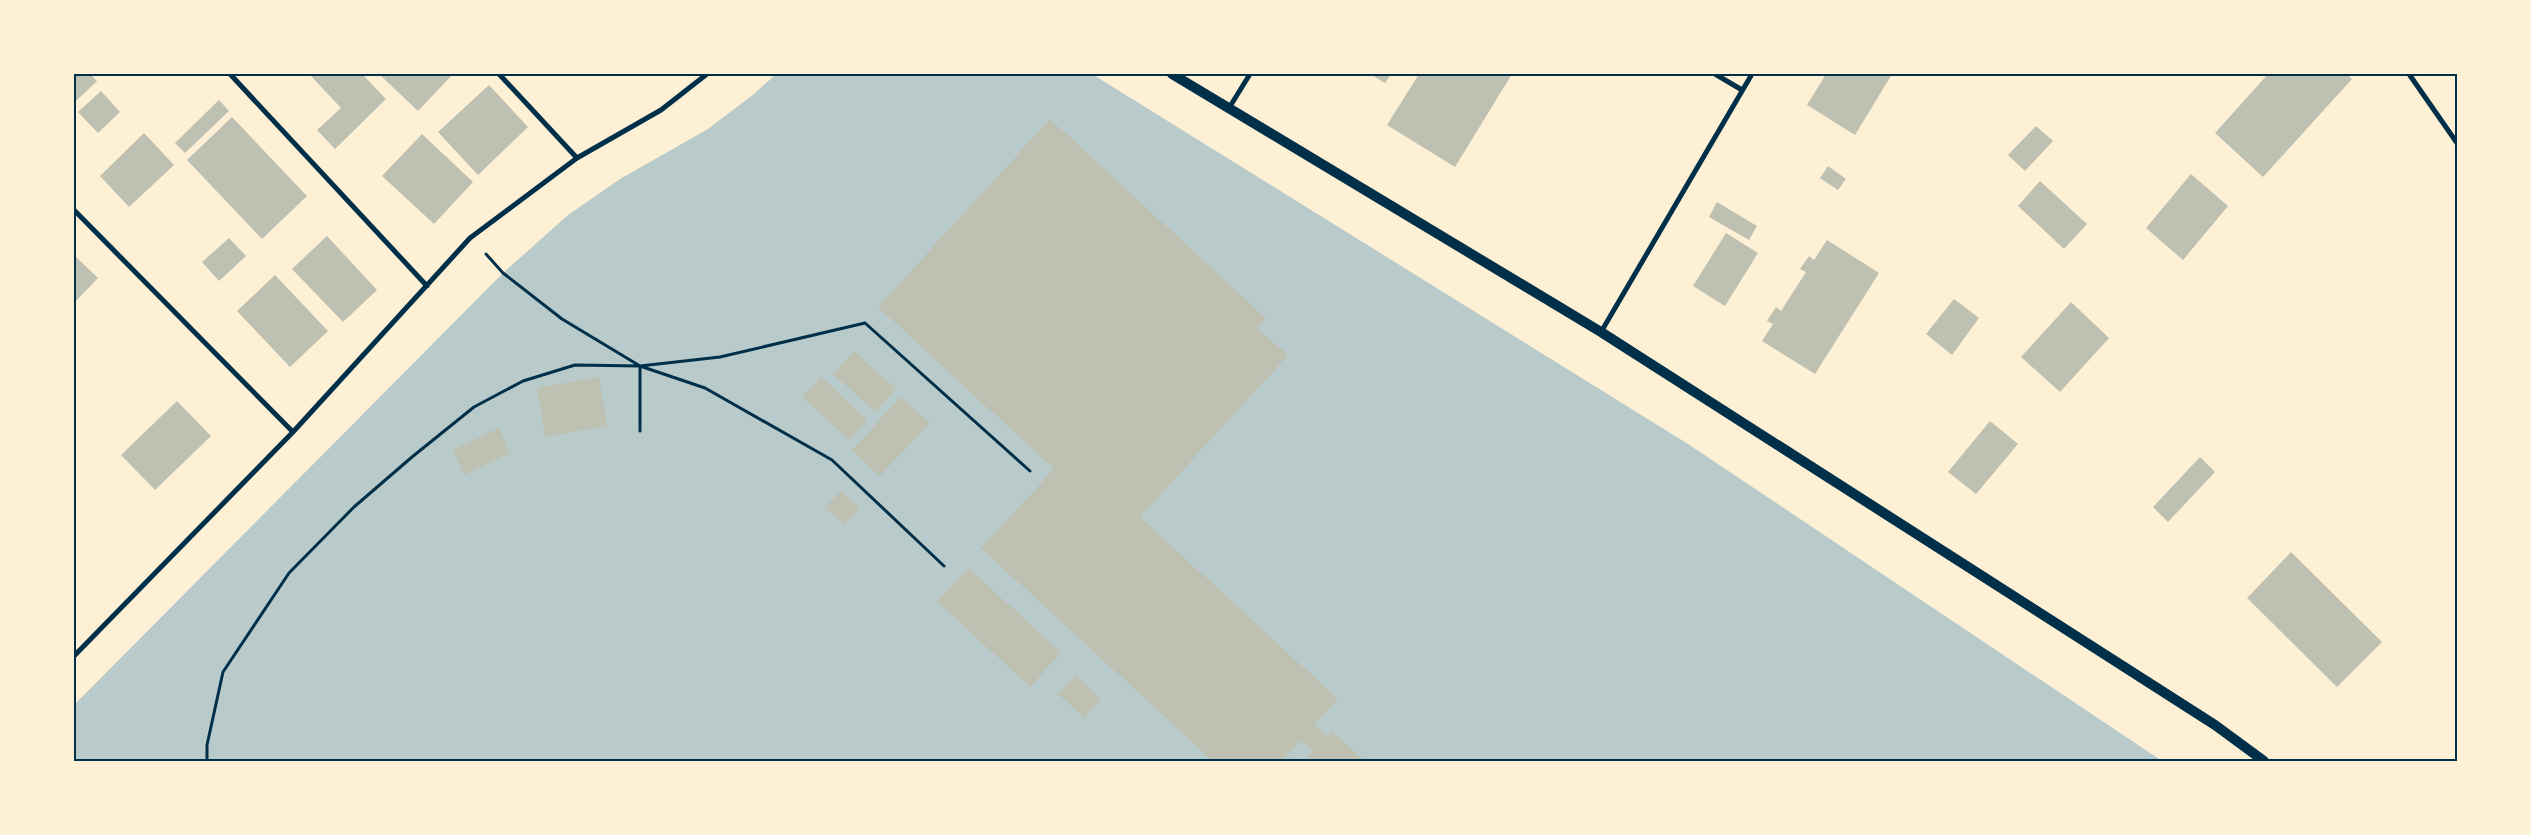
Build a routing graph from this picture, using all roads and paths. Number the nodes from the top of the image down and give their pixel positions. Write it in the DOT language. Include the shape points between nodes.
graph roads {
  1 [pos="230,74"];
  2 [pos="499,74"];
  3 [pos="707,74"];
  4 [pos="1172,74"];
  5 [pos="1250,74"];
  6 [pos="1715,74"];
  7 [pos="1752,74"];
  8 [pos="2409,74"];
  9 [pos="1742,90"];
  10 [pos="1229,108"];
  11 [pos="2457,143"];
  12 [pos="577,158"];
  13 [pos="74,210"];
  14 [pos="470,238"];
  15 [pos="427,286"];
  16 [pos="1601,332"];
  17 [pos="640,366"];
  18 [pos="640,431"];
  19 [pos="293,432"];
  20 [pos="1030,471"];
  21 [pos="944,566"];
  22 [pos="74,656"];
  23 [pos="207,761"];
  24 [pos="2264,761"];
  1 -- 15 [label="street"];
  2 -- 12 [label="street"];
  3 -- 12 [label="street" via="661,110"];
  4 -- 10 [label="main road"];
  5 -- 10 [label="street"];
  6 -- 9 [label="street"];
  7 -- 9 [label="street"];
  8 -- 11 [label="street"];
  9 -- 16 [label="street"];
  10 -- 16 [label="main road"];
  12 -- 14 [label="street"];
  13 -- 19 [label="street"];
  14 -- 15 [label="street"];
  14 -- 17 [label="path" via="503,273 562,319"];
  15 -- 19 [label="street"];
  16 -- 24 [label="main road" via="2215,725"];
  17 -- 18 [label="path"];
  17 -- 20 [label="path" via="720,357 865,324"];
  17 -- 21 [label="path" via="705,388 832,460"];
  17 -- 23 [label="path" via="575,365 523,381 474,407 354,507 289,572 223,672 207,745"];
  19 -- 22 [label="street"];
}
